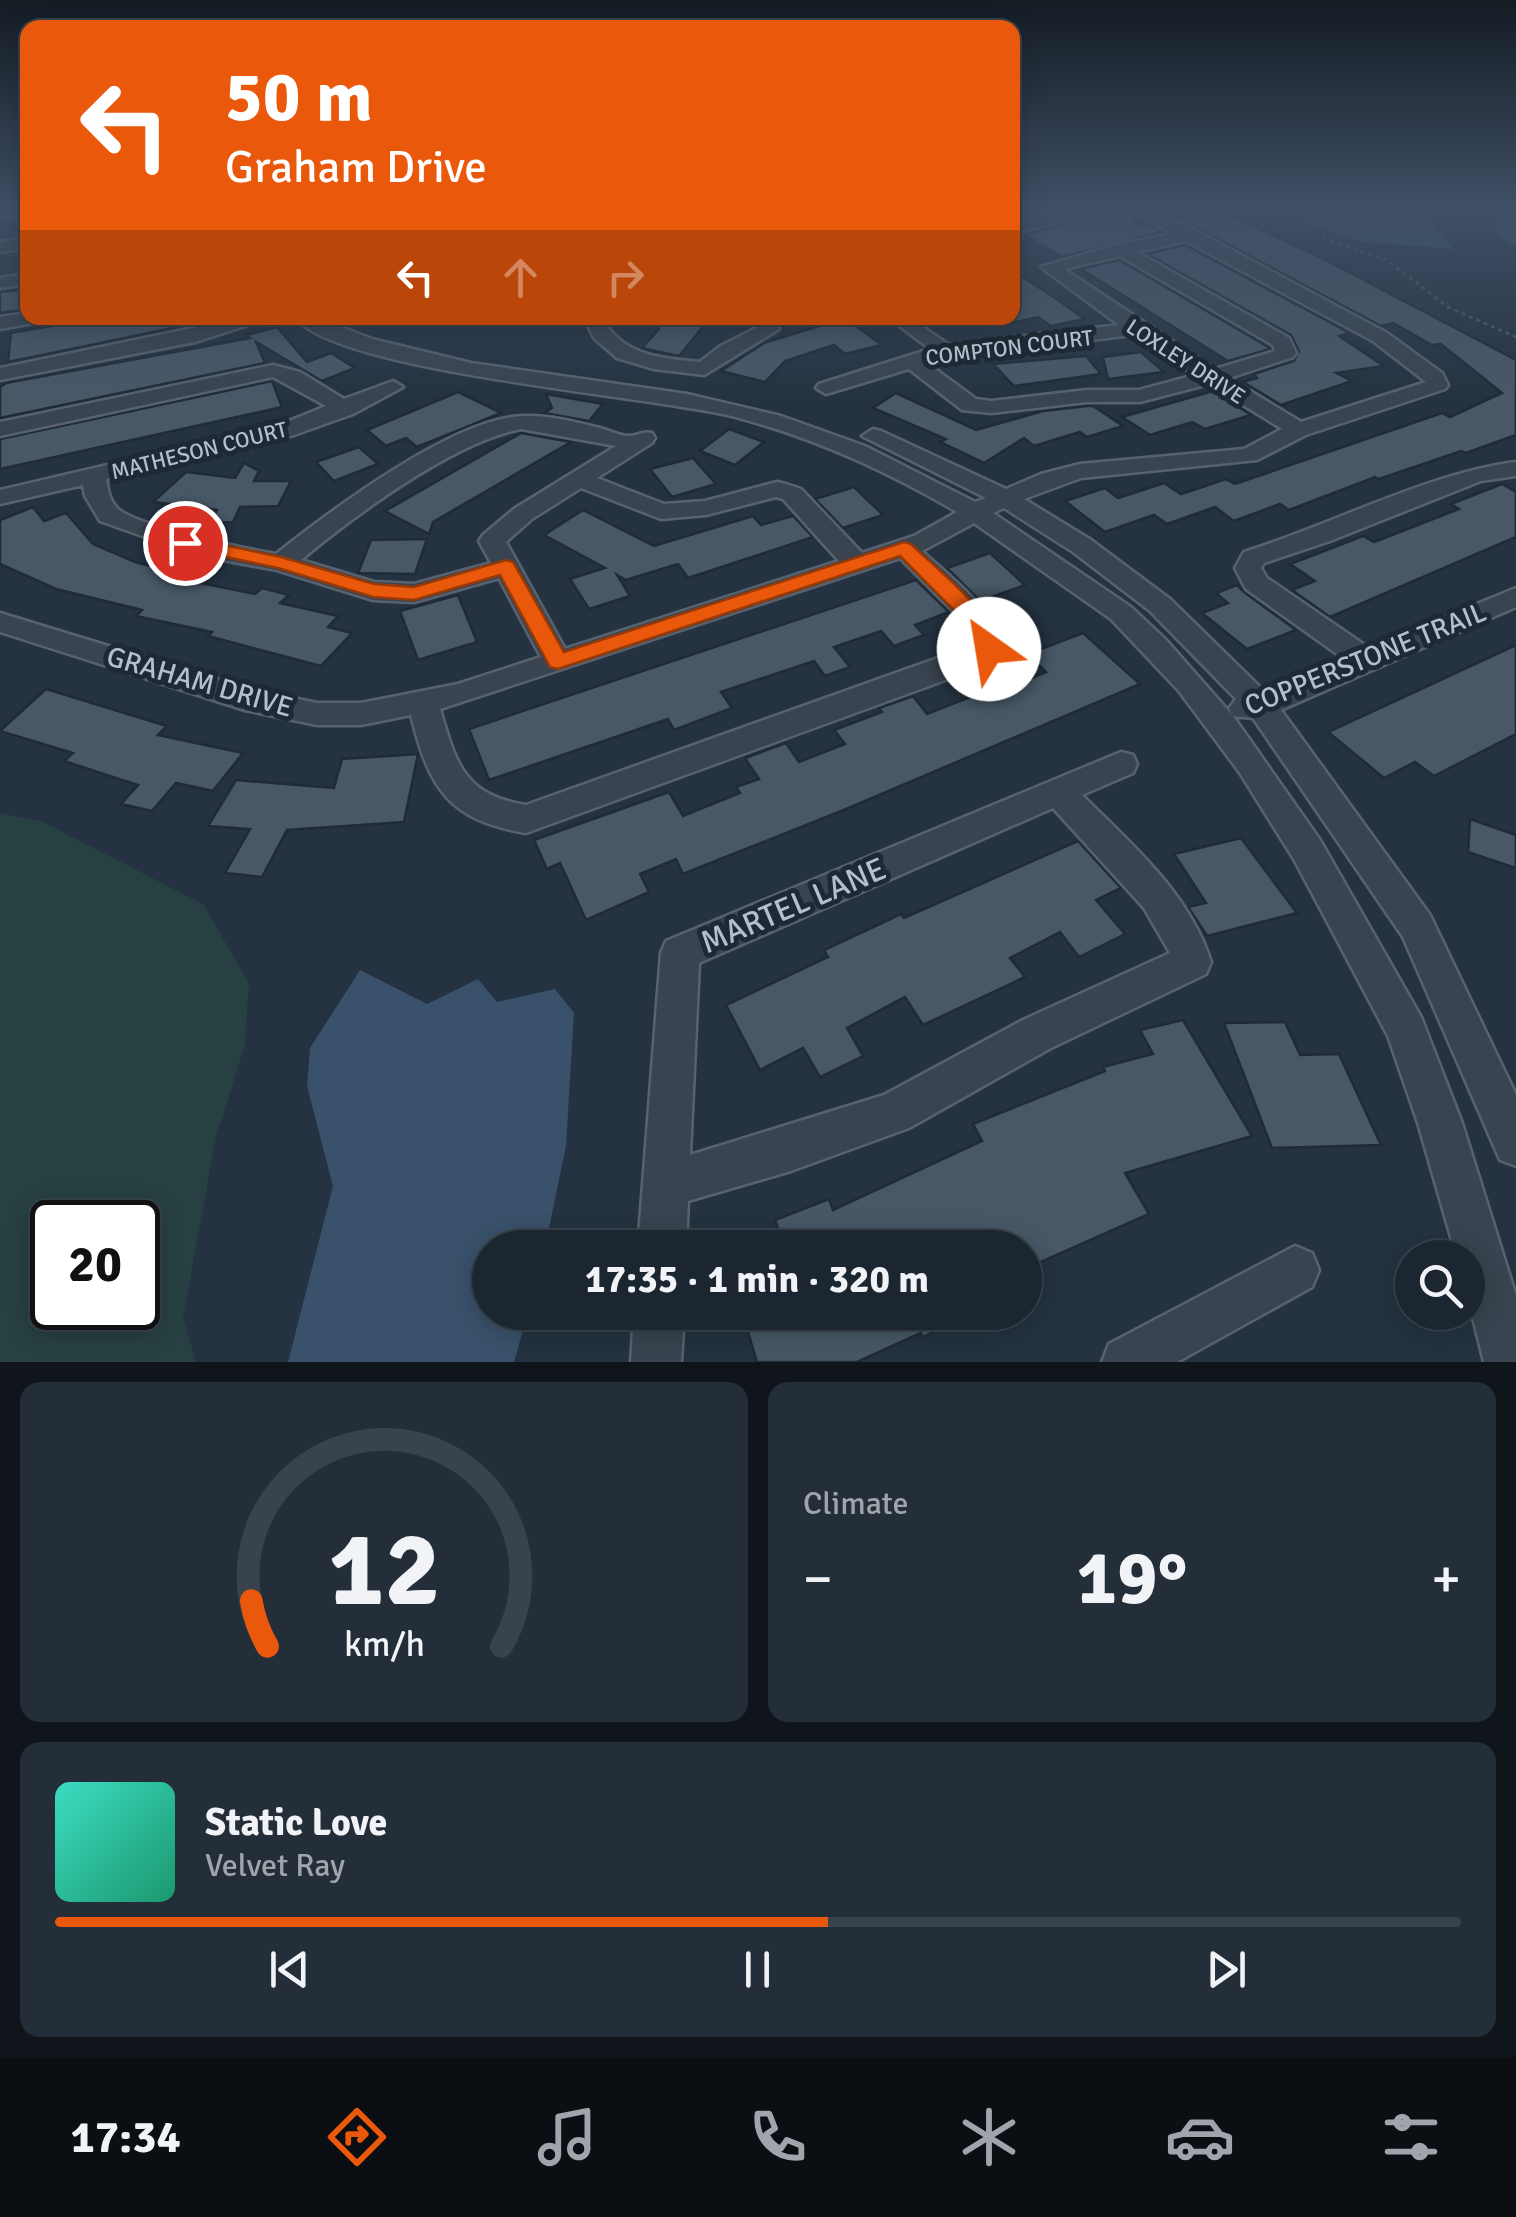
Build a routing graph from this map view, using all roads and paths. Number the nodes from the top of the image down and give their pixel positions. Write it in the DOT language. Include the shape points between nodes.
graph roads {
  1 [pos="1056,272"];
  2 [pos="1156,272"];
  3 [pos="1258,272"];
  4 [pos="1402,272"];
  5 [pos="1020,323"];
  6 [pos="235,325"];
  7 [pos="322,325"];
  8 [pos="377,325"];
  9 [pos="765,325"];
  10 [pos="908,325"];
  11 [pos="596,327"];
  12 [pos="1136,330"];
  13 [pos="1516,336"];
  14 [pos="1044,340"];
  15 [pos="945,351"];
  16 [pos="912,360"];
  17 [pos="0,374"];
  18 [pos="1209,377"];
  19 [pos="393,387"];
  20 [pos="826,388"];
  21 [pos="345,409"];
  22 [pos="0,429"];
  23 [pos="1298,430"];
  24 [pos="1516,469"];
  25 [pos="94,475"];
  26 [pos="580,479"];
  27 [pos="0,497"];
  28 [pos="992,504"];
  29 [pos="904,548"];
  30 [pos="281,563"];
  31 [pos="857,564"];
  32 [pos="506,566"];
  33 [pos="1516,597"];
  34 [pos="0,622"];
  35 [pos="1367,661"];
  36 [pos="558,662"];
  37 [pos="422,703"];
  38 [pos="1261,706"];
  39 [pos="1212,714"];
  40 [pos="1121,764"];
  41 [pos="1058,791"];
  42 [pos="1516,1144"];
  43 [pos="666,1186"];
  44 [pos="663,1230"];
  45 [pos="1295,1270"];
  46 [pos="657,1330"];
  47 [pos="1182,1349"];
  48 [pos="656,1362"];
  49 [pos="1128,1362"];
  50 [pos="1509,1362"];
  1 -- 12 [label="street, LOXLEY DRIVE"];
  2 -- 18 [label="street" via="1286,347 1270,362"];
  3 -- 23 [label="street, GRAHAM DRIVE" via="1394,347 1438,385"];
  4 -- 13 [label="path" via="1448,306"];
  5 -- 14 [label="street"];
  6 -- 17 [label="street"];
  7 -- 28 [label="street" via="475,371 732,409"];
  8 -- 28 [label="street" via="457,350 721,390 796,410 900,447"];
  9 -- 11 [label="street" via="704,369 639,362"];
  10 -- 15 [label="street"];
  12 -- 14 [label="street, COMPTON COURT"];
  12 -- 18 [label="street, LOXLEY DRIVE"];
  14 -- 15 [label="street, COMPTON COURT"];
  15 -- 16 [label="street, COMPTON COURT"];
  16 -- 18 [label="street" via="970,405 1140,396"];
  16 -- 20 [label="street, COMPTON COURT"];
  18 -- 23 [label="street, LOXLEY DRIVE"];
  19 -- 21 [label="street, MATHESON COURT"];
  21 -- 22 [label="street" via="296,374 273,371"];
  21 -- 25 [label="street, MATHESON COURT" via="257,438"];
  23 -- 28 [label="street, GRAHAM DRIVE" via="1249,455 1080,471"];
  24 -- 35 [label="street" via="1476,474 1254,558 1248,568 1256,583"];
  25 -- 27 [label="street, MATHESON COURT"];
  25 -- 30 [label="street" via="109,516 205,549"];
  26 -- 30 [label="street" via="644,438 519,422 496,426 392,484"];
  26 -- 31 [label="street" via="661,512 776,489 792,494"];
  26 -- 32 [label="street" via="492,541"];
  28 -- 29 [label="street, GRAHAM DRIVE"];
  28 -- 38 [label="street" via="1082,546 1160,605"];
  28 -- 39 [label="street" via="1120,612"];
  29 -- 31 [label="street, GRAHAM DRIVE"];
  29 -- 37 [label="street" via="974,618 989,649 526,820 493,816 442,773"];
  30 -- 32 [label="street" via="373,590 414,593"];
  31 -- 36 [label="street, GRAHAM DRIVE"];
  32 -- 36 [label="street"];
  33 -- 35 [label="street, COPPERSTONE TRAIL"];
  34 -- 37 [label="street, GRAHAM DRIVE" via="245,699 317,714"];
  35 -- 38 [label="street, COPPERSTONE TRAIL"];
  36 -- 37 [label="street, GRAHAM DRIVE"];
  38 -- 39 [label="street, COPPERSTONE TRAIL"];
  38 -- 42 [label="street" via="1417,927"];
  39 -- 50 [label="street" via="1263,778 1410,1041 1476,1233"];
  40 -- 41 [label="street, MARTEL LANE"];
  41 -- 43 [label="street, MARTEL LANE" via="680,953"];
  41 -- 43 [label="street" via="1171,914 1192,962 1037,1034 894,1113"];
  43 -- 44 [label="street, MARTEL LANE"];
  45 -- 47 [label="street"];
  46 -- 48 [label="street"];
  47 -- 49 [label="street"];
}
